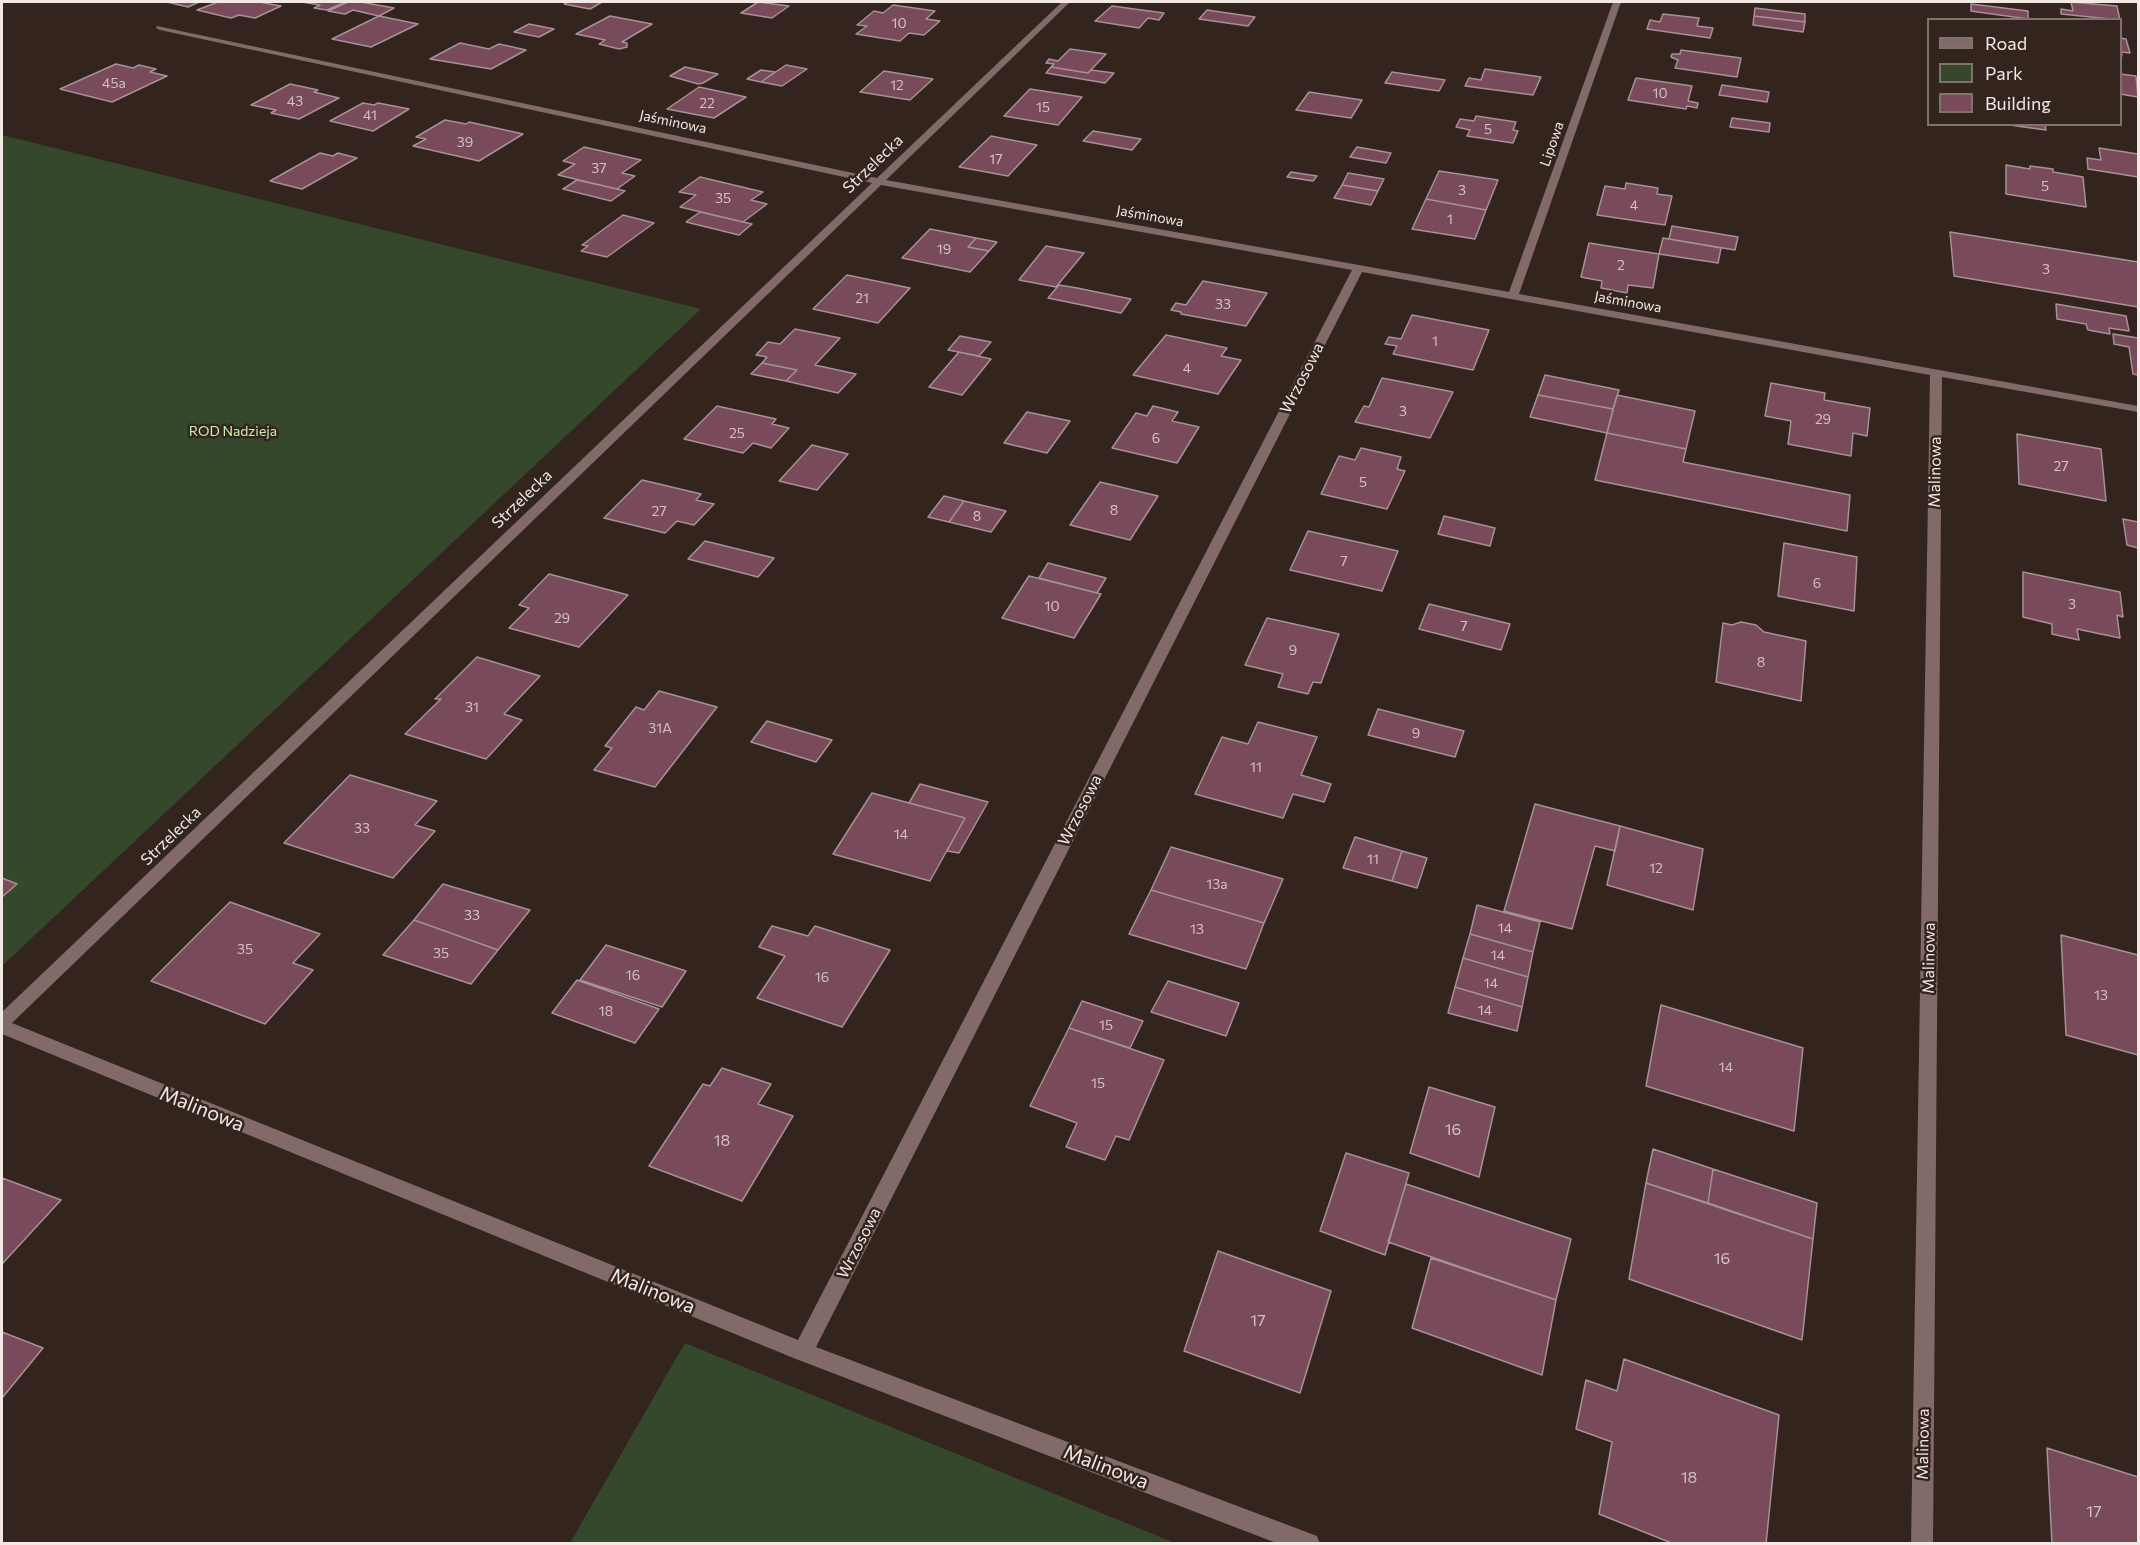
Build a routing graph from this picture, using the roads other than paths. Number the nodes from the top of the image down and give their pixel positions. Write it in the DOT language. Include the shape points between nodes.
graph roads {
  1 [pos="1066,2"];
  2 [pos="1617,2"];
  3 [pos="160,28"];
  4 [pos="879,182"];
  5 [pos="1358,269"];
  6 [pos="1513,296"];
  7 [pos="1936,373"];
  8 [pos="2139,409"];
  9 [pos="2,1025"];
  10 [pos="803,1352"];
  11 [pos="1309,1544"];
  12 [pos="1922,1544"];
  1 -- 4 [label="street, Strzelecka"];
  2 -- 6 [label="street, Lipowa"];
  3 -- 4 [label="street, Jaśminowa"];
  4 -- 5 [label="street, Jaśminowa"];
  4 -- 9 [label="street, Strzelecka"];
  5 -- 6 [label="street, Jaśminowa"];
  5 -- 10 [label="street, Wrzosowa"];
  6 -- 7 [label="street, Jaśminowa"];
  7 -- 8 [label="street, Jaśminowa"];
  7 -- 12 [label="street, Malinowa"];
  9 -- 10 [label="street, Malinowa"];
  10 -- 11 [label="street, Malinowa"];
}
